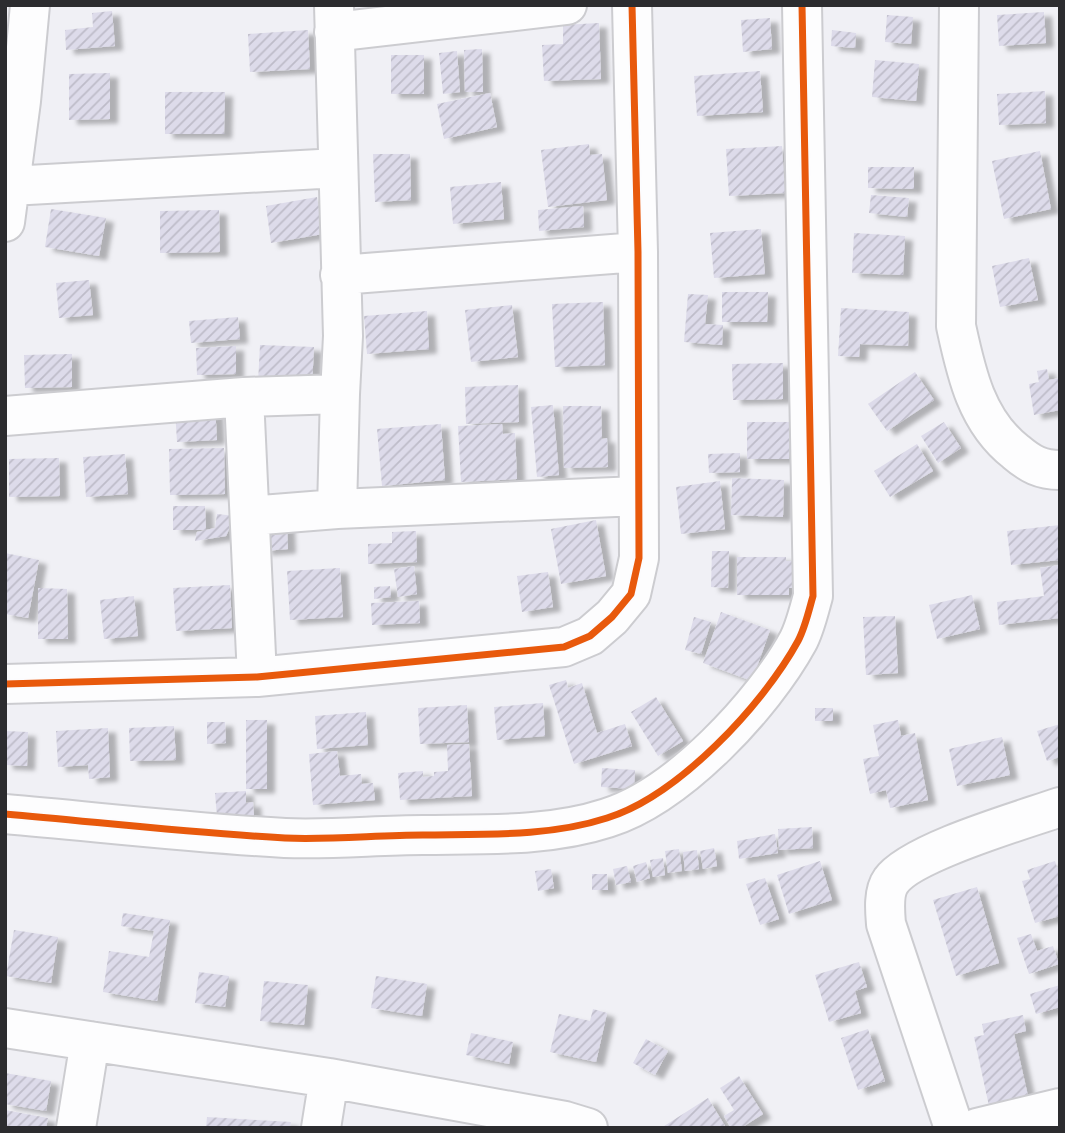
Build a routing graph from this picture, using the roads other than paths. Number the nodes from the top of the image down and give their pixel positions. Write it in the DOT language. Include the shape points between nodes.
graph roads {
  1 [pos="30,5"];
  2 [pos="567,5"];
  3 [pos="632,5"];
  4 [pos="802,5"];
  5 [pos="959,5"];
  6 [pos="334,19"];
  7 [pos="13,100"];
  8 [pos="338,168"];
  9 [pos="8,204"];
  10 [pos="638,252"];
  11 [pos="340,275"];
  12 [pos="340,394"];
  13 [pos="244,397"];
  14 [pos="5,416"];
  15 [pos="1060,470"];
  16 [pos="638,496"];
  17 [pos="338,509"];
  18 [pos="250,516"];
  19 [pos="257,677"];
  20 [pos="5,684"];
  21 [pos="1060,807"];
  22 [pos="5,814"];
  23 [pos="5,1028"];
  24 [pos="90,1041"];
  25 [pos="329,1078"];
  26 [pos="1060,1108"];
  27 [pos="572,1125"];
  28 [pos="76,1128"];
  29 [pos="321,1128"];
  30 [pos="954,1128"];
  31 [pos="977,1128"];
  1 -- 7 [label="street"];
  2 -- 6 [label="street"];
  3 -- 10 [label="street"];
  4 -- 22 [label="street" via="813,596 799,639 744,716 658,794 608,818 559,829 288,838"];
  5 -- 15 [label="street" via="956,326 981,412 1002,441 1040,469"];
  6 -- 8 [label="street"];
  7 -- 9 [label="street"];
  8 -- 9 [label="street"];
  8 -- 11 [label="street"];
  10 -- 11 [label="street"];
  10 -- 16 [label="street"];
  11 -- 12 [label="street"];
  12 -- 13 [label="street"];
  12 -- 17 [label="street"];
  13 -- 14 [label="street"];
  13 -- 18 [label="street"];
  16 -- 17 [label="street"];
  16 -- 19 [label="street" via="639,558 631,594 590,636 564,647"];
  17 -- 18 [label="street"];
  18 -- 19 [label="street"];
  19 -- 20 [label="street"];
  21 -- 30 [label="street" via="934,852 890,882 886,924"];
  23 -- 24 [label="street"];
  24 -- 25 [label="street"];
  24 -- 28 [label="street"];
  25 -- 27 [label="street"];
  25 -- 29 [label="street"];
  26 -- 31 [label="street"];
}
